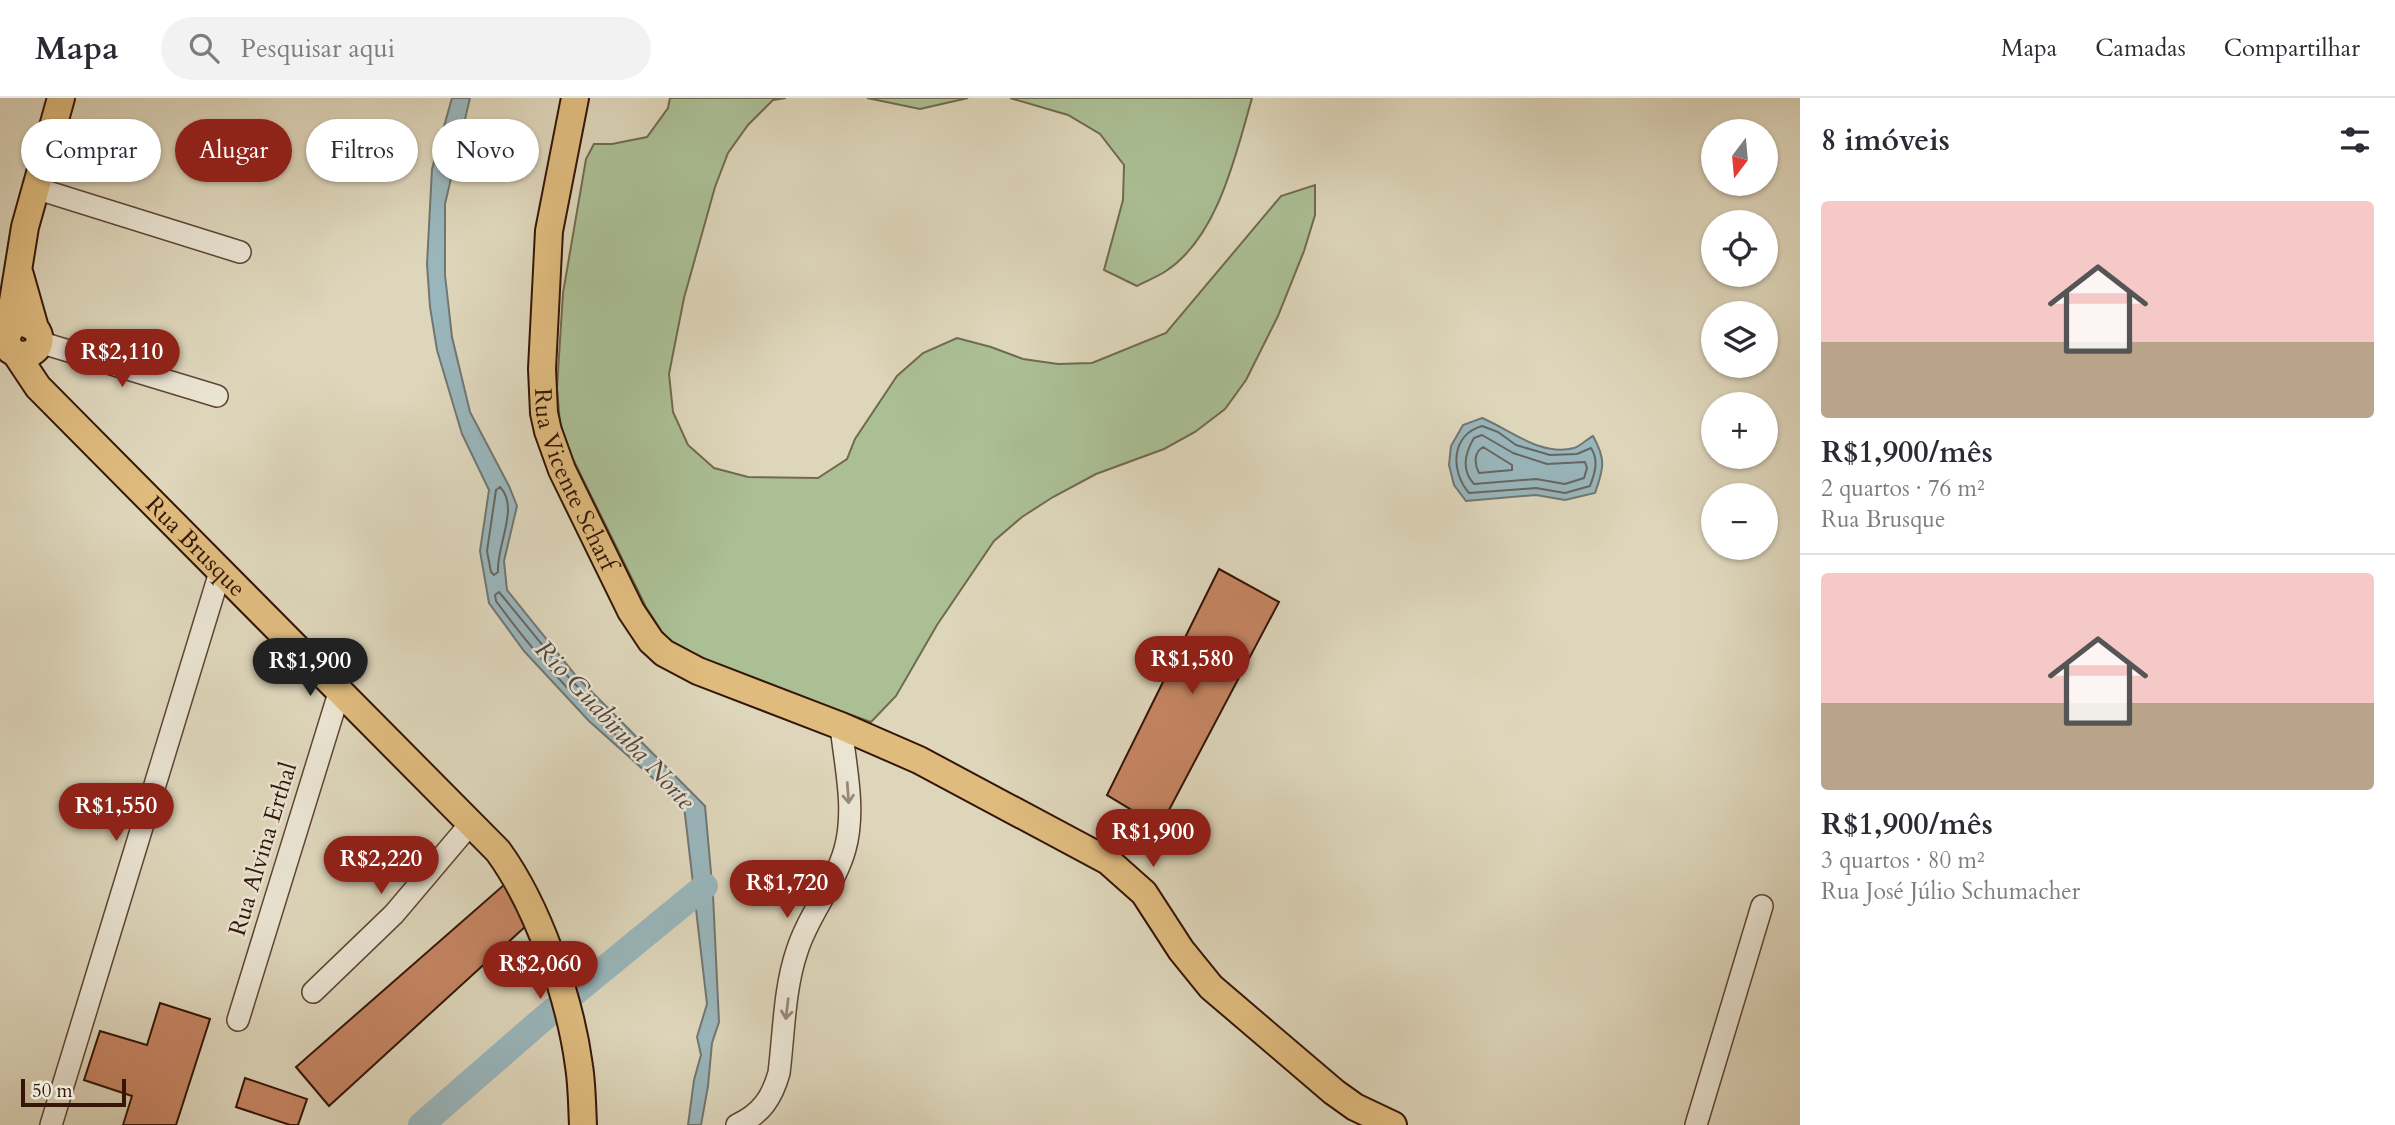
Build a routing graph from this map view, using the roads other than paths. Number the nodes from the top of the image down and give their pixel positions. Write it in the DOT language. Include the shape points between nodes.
graph roads {
  1 [pos="61,98"];
  2 [pos="575,98"];
  3 [pos="35,188"];
  4 [pos="240,252"];
  5 [pos="17,345"];
  6 [pos="217,396"];
  7 [pos="220,572"];
  8 [pos="339,693"];
  9 [pos="841,726"];
  10 [pos="471,822"];
  11 [pos="1762,906"];
  12 [pos="313,992"];
  13 [pos="238,1020"];
  14 [pos="51,1125"];
  15 [pos="583,1125"];
  16 [pos="737,1125"];
  17 [pos="1393,1125"];
  18 [pos="1696,1125"];
  1 -- 3 [label="main road, Rua Brusque"];
  2 -- 9 [label="main road, Rua Vicente Scharf" via="548,231 542,369 548,431 562,470 631,611 658,648 698,671"];
  3 -- 4 [label="street"];
  3 -- 5 [label="main road, Rua Brusque" via="18,268"];
  5 -- 6 [label="street"];
  5 -- 7 [label="main road, Rua Brusque" via="38,387"];
  7 -- 8 [label="main road, Rua Brusque"];
  7 -- 14 [label="street"];
  8 -- 10 [label="main road, Rua Brusque"];
  8 -- 13 [label="street, Rua Alvina Erthal"];
  9 -- 16 [label="street, one-way" via="849,797 845,849 797,950 775,1089 767,1103"];
  9 -- 17 [label="main road, Rua Vicente Scharf" via="964,782 1108,862 1144,893 1211,987 1334,1093"];
  10 -- 12 [label="street" via="394,914"];
  10 -- 15 [label="main road, Rua Brusque" via="516,878 555,969 579,1065"];
  11 -- 18 [label="street"];
}
